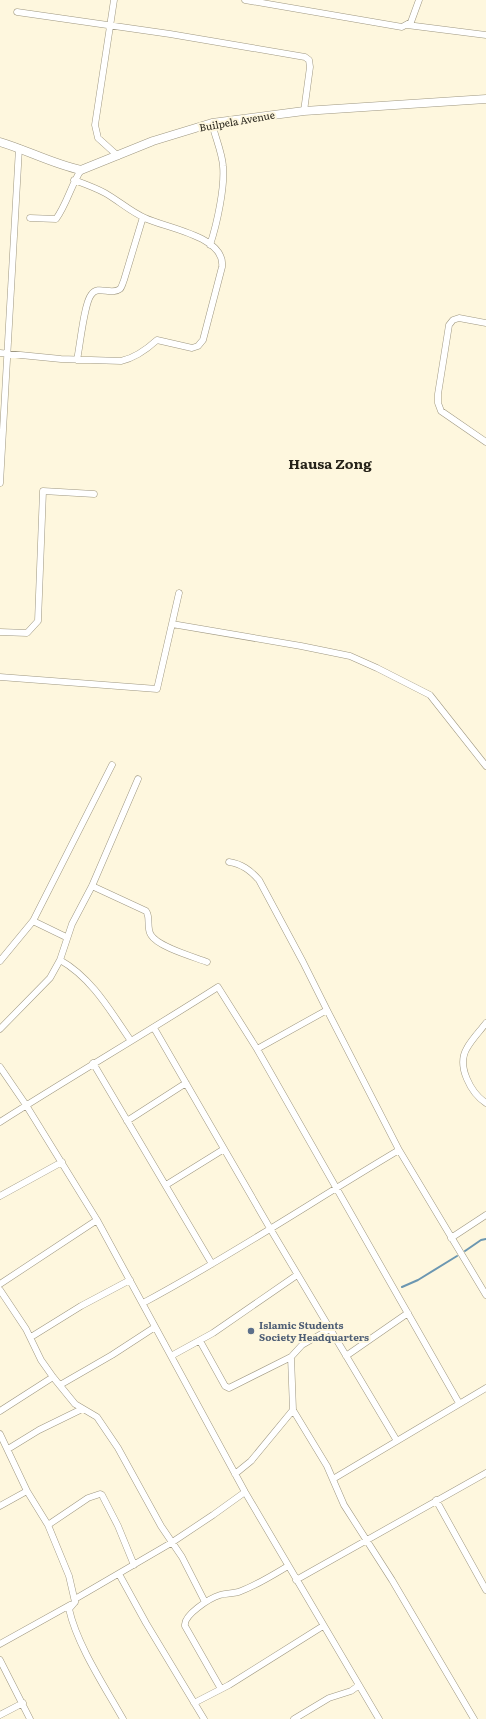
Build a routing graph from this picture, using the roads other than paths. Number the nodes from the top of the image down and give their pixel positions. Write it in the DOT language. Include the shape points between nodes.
graph roads {
  1 [pos="114,0"];
  2 [pos="245,0"];
  3 [pos="419,0"];
  4 [pos="17,12"];
  5 [pos="406,25"];
  6 [pos="109,26"];
  7 [pos="486,35"];
  8 [pos="486,99"];
  9 [pos="304,110"];
  10 [pos="212,123"];
  11 [pos="0,142"];
  12 [pos="19,148"];
  13 [pos="118,156"];
  14 [pos="81,170"];
  15 [pos="74,180"];
  16 [pos="143,217"];
  17 [pos="30,218"];
  18 [pos="210,245"];
  19 [pos="486,323"];
  20 [pos="0,353"];
  21 [pos="8,354"];
  22 [pos="77,360"];
  23 [pos="486,442"];
  24 [pos="0,482"];
  25 [pos="94,494"];
  26 [pos="179,593"];
  27 [pos="172,624"];
  28 [pos="0,632"];
  29 [pos="0,677"];
  30 [pos="112,765"];
  31 [pos="486,766"];
  32 [pos="138,779"];
  33 [pos="229,862"];
  34 [pos="92,886"];
  35 [pos="33,921"];
  36 [pos="66,937"];
  37 [pos="60,960"];
  38 [pos="0,961"];
  39 [pos="208,962"];
  40 [pos="327,1010"];
  41 [pos="486,1023"];
  42 [pos="154,1028"];
  43 [pos="0,1029"];
  44 [pos="132,1041"];
  45 [pos="257,1049"];
  46 [pos="93,1063"];
  47 [pos="0,1067"];
  48 [pos="186,1083"];
  49 [pos="486,1103"];
  50 [pos="26,1105"];
  51 [pos="127,1121"];
  52 [pos="0,1122"];
  53 [pos="224,1150"];
  54 [pos="399,1150"];
  55 [pos="62,1162"];
  56 [pos="166,1185"];
  57 [pos="336,1187"];
  58 [pos="0,1196"];
  59 [pos="486,1215"];
  60 [pos="98,1220"];
  61 [pos="271,1230"];
  62 [pos="452,1238"];
  63 [pos="212,1264"];
  64 [pos="298,1275"];
  65 [pos="130,1280"];
  66 [pos="0,1284"];
  67 [pos="0,1290"];
  68 [pos="486,1295"];
  69 [pos="143,1303"];
  70 [pos="408,1313"];
  71 [pos="155,1327"];
  72 [pos="330,1329"];
  73 [pos="31,1337"];
  74 [pos="200,1340"];
  75 [pos="171,1356"];
  76 [pos="346,1356"];
  77 [pos="291,1357"];
  78 [pos="53,1377"];
  79 [pos="60,1385"];
  80 [pos="486,1388"];
  81 [pos="459,1403"];
  82 [pos="82,1409"];
  83 [pos="293,1410"];
  84 [pos="0,1411"];
  85 [pos="0,1434"];
  86 [pos="397,1441"];
  87 [pos="8,1449"];
  88 [pos="486,1473"];
  89 [pos="235,1474"];
  90 [pos="333,1479"];
  91 [pos="28,1490"];
  92 [pos="245,1492"];
  93 [pos="436,1500"];
  94 [pos="0,1506"];
  95 [pos="48,1525"];
  96 [pos="366,1540"];
  97 [pos="171,1543"];
  98 [pos="134,1565"];
  99 [pos="288,1566"];
  100 [pos="119,1574"];
  101 [pos="296,1580"];
  102 [pos="486,1590"];
  103 [pos="75,1602"];
  104 [pos="205,1602"];
  105 [pos="323,1626"];
  106 [pos="0,1644"];
  107 [pos="0,1660"];
  108 [pos="358,1686"];
  109 [pos="221,1689"];
  110 [pos="194,1703"];
  111 [pos="23,1704"];
  112 [pos="0,1715"];
  113 [pos="122,1718"];
  114 [pos="30,1719"];
  115 [pos="204,1719"];
  116 [pos="296,1719"];
  117 [pos="379,1719"];
  118 [pos="474,1719"];
  1 -- 6 [label="street"];
  2 -- 5 [label="street" via="393,26"];
  3 -- 5 [label="street" via="412,22"];
  4 -- 6 [label="street"];
  5 -- 7 [label="street"];
  6 -- 9 [label="street" via="305,57 309,60 310,67"];
  6 -- 13 [label="street" via="95,125 98,138"];
  8 -- 9 [label="street, Builpela Avenue"];
  9 -- 10 [label="street, Builpela Avenue"];
  10 -- 13 [label="street, Builpela Avenue"];
  10 -- 18 [label="street" via="223,172 217,226"];
  11 -- 12 [label="street"];
  12 -- 14 [label="street" via="69,168"];
  12 -- 21 [label="street"];
  13 -- 14 [label="street, Builpela Avenue"];
  14 -- 15 [label="street"];
  15 -- 16 [label="street" via="105,193"];
  15 -- 17 [label="street" via="61,213 56,219"];
  16 -- 18 [label="street" via="193,234"];
  16 -- 22 [label="street" via="120,289 113,292 98,290 91,294"];
  18 -- 22 [label="street" via="223,261 205,335 198,346 192,348 157,340 130,359"];
  19 -- 23 [label="street" via="459,318 449,325 438,398 442,411"];
  20 -- 21 [label="street"];
  21 -- 22 [label="street"];
  21 -- 24 [label="street"];
  25 -- 28 [label="street" via="43,491 38,621 27,633"];
  26 -- 27 [label="street"];
  27 -- 29 [label="street" via="157,689"];
  27 -- 31 [label="street" via="350,656 377,668 430,695"];
  30 -- 35 [label="street"];
  32 -- 34 [label="street"];
  33 -- 40 [label="street" via="251,871 259,880"];
  34 -- 36 [label="street"];
  34 -- 39 [label="street" via="146,911 149,914 148,928 159,942"];
  35 -- 36 [label="street"];
  35 -- 38 [label="street"];
  36 -- 37 [label="street"];
  37 -- 43 [label="street" via="50,978"];
  37 -- 44 [label="street" via="78,972 96,991"];
  40 -- 45 [label="street"];
  40 -- 54 [label="street"];
  41 -- 49 [label="street" via="466,1049 463,1061 464,1072 470,1085"];
  42 -- 44 [label="street"];
  42 -- 45 [label="street" via="218,986"];
  42 -- 48 [label="street"];
  44 -- 46 [label="street"];
  45 -- 57 [label="street"];
  46 -- 50 [label="street"];
  46 -- 51 [label="street"];
  47 -- 50 [label="street"];
  48 -- 51 [label="street"];
  48 -- 53 [label="street"];
  50 -- 52 [label="street"];
  50 -- 55 [label="street"];
  51 -- 56 [label="street"];
  53 -- 56 [label="street"];
  53 -- 61 [label="street"];
  54 -- 57 [label="street"];
  54 -- 62 [label="street"];
  55 -- 58 [label="street"];
  55 -- 60 [label="street"];
  56 -- 63 [label="street"];
  57 -- 61 [label="street"];
  57 -- 70 [label="street"];
  59 -- 62 [label="street"];
  60 -- 65 [label="street"];
  60 -- 66 [label="street"];
  61 -- 63 [label="street"];
  61 -- 64 [label="street"];
  62 -- 68 [label="street"];
  63 -- 69 [label="street"];
  64 -- 72 [label="street"];
  64 -- 74 [label="street"];
  65 -- 69 [label="street"];
  65 -- 73 [label="street"];
  67 -- 73 [label="street"];
  69 -- 71 [label="street"];
  70 -- 76 [label="street"];
  70 -- 81 [label="street"];
  71 -- 75 [label="street"];
  71 -- 79 [label="street"];
  72 -- 76 [label="street"];
  72 -- 77 [label="street" via="302,1345"];
  73 -- 78 [label="street" via="41,1360"];
  74 -- 75 [label="street"];
  74 -- 77 [label="street" via="225,1386 229,1388"];
  75 -- 89 [label="street"];
  76 -- 86 [label="street"];
  77 -- 83 [label="street"];
  78 -- 79 [label="street"];
  78 -- 84 [label="street"];
  79 -- 82 [label="street"];
  80 -- 81 [label="street"];
  81 -- 86 [label="street"];
  82 -- 87 [label="street"];
  82 -- 97 [label="street" via="97,1417 111,1437"];
  83 -- 89 [label="street" via="251,1461"];
  83 -- 90 [label="street"];
  85 -- 87 [label="street"];
  86 -- 90 [label="street"];
  87 -- 91 [label="street"];
  88 -- 93 [label="street"];
  89 -- 92 [label="street"];
  90 -- 96 [label="street" via="344,1505"];
  91 -- 94 [label="street"];
  91 -- 95 [label="street"];
  92 -- 97 [label="street"];
  92 -- 99 [label="street"];
  93 -- 96 [label="street"];
  93 -- 102 [label="street"];
  95 -- 98 [label="street" via="88,1498 100,1494 118,1526"];
  95 -- 103 [label="street" via="69,1576"];
  96 -- 101 [label="street"];
  96 -- 118 [label="street" via="418,1622"];
  97 -- 98 [label="street"];
  97 -- 104 [label="street" via="182,1557"];
  98 -- 100 [label="street"];
  99 -- 101 [label="street"];
  99 -- 104 [label="street" via="242,1591 220,1595"];
  100 -- 103 [label="street" via="74,1599"];
  100 -- 110 [label="street"];
  101 -- 105 [label="street"];
  103 -- 106 [label="street"];
  103 -- 113 [label="street" via="69,1609 72,1620 94,1668"];
  104 -- 109 [label="street" via="184,1622"];
  105 -- 108 [label="street"];
  105 -- 109 [label="street"];
  107 -- 111 [label="street"];
  108 -- 116 [label="street" via="329,1698"];
  108 -- 117 [label="street"];
  109 -- 110 [label="street"];
  110 -- 115 [label="street"];
  111 -- 112 [label="street"];
  111 -- 114 [label="street"];
}
